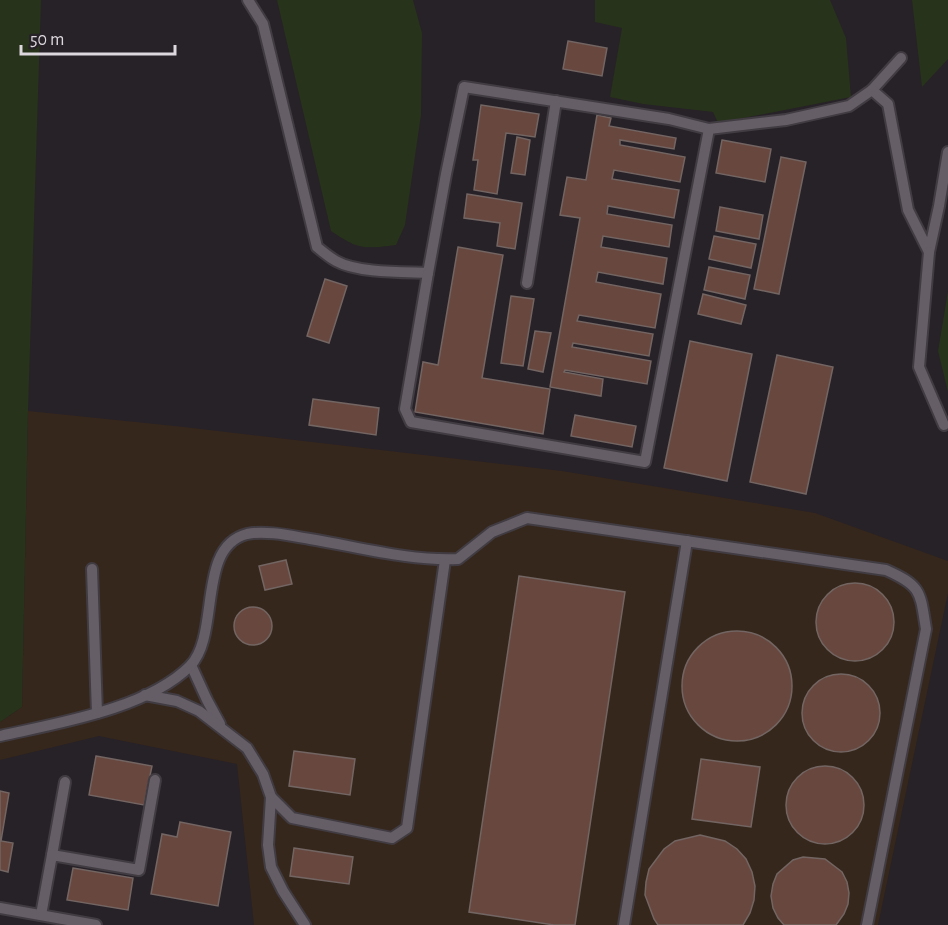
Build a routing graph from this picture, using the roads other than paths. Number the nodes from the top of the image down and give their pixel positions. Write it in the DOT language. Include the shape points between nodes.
graph roads {
  1 [pos="248,0"];
  2 [pos="901,58"];
  3 [pos="872,90"];
  4 [pos="556,101"];
  5 [pos="709,129"];
  6 [pos="948,153"];
  7 [pos="929,252"];
  8 [pos="428,273"];
  9 [pos="527,283"];
  10 [pos="944,424"];
  11 [pos="687,541"];
  12 [pos="445,560"];
  13 [pos="92,569"];
  14 [pos="191,665"];
  15 [pos="145,695"];
  16 [pos="97,713"];
  17 [pos="221,727"];
  18 [pos="0,736"];
  19 [pos="155,780"];
  20 [pos="65,782"];
  21 [pos="271,797"];
  22 [pos="52,855"];
  23 [pos="0,908"];
  24 [pos="41,915"];
  25 [pos="96,925"];
  26 [pos="305,925"];
  27 [pos="624,925"];
  28 [pos="867,925"];
  1 -- 8 [label="lane" via="262,24 317,247 337,262 365,269"];
  2 -- 3 [label="lane"];
  3 -- 5 [label="lane" via="849,106 786,120"];
  3 -- 7 [label="lane" via="888,104 908,210"];
  4 -- 5 [label="lane" via="669,118"];
  4 -- 8 [label="lane" via="464,87"];
  4 -- 9 [label="lane"];
  5 -- 8 [label="lane" via="645,462 411,422 405,409"];
  6 -- 7 [label="lane"];
  7 -- 10 [label="lane" via="919,367"];
  11 -- 12 [label="lane" via="527,518 492,532 458,559"];
  11 -- 27 [label="lane"];
  11 -- 28 [label="lane" via="886,570 906,578 920,594 926,629"];
  12 -- 14 [label="lane" via="279,534 246,534 227,546 216,566 203,642"];
  12 -- 21 [label="lane" via="407,828 392,838 292,818"];
  13 -- 16 [label="lane"];
  14 -- 15 [label="lane"];
  14 -- 17 [label="lane"];
  15 -- 16 [label="lane"];
  15 -- 17 [label="lane" via="177,701"];
  16 -- 18 [label="lane"];
  17 -- 21 [label="lane" via="247,748"];
  19 -- 22 [label="lane" via="139,870"];
  20 -- 22 [label="lane"];
  21 -- 26 [label="lane" via="271,867"];
  22 -- 24 [label="lane"];
  23 -- 24 [label="lane"];
  24 -- 25 [label="lane"];
}
